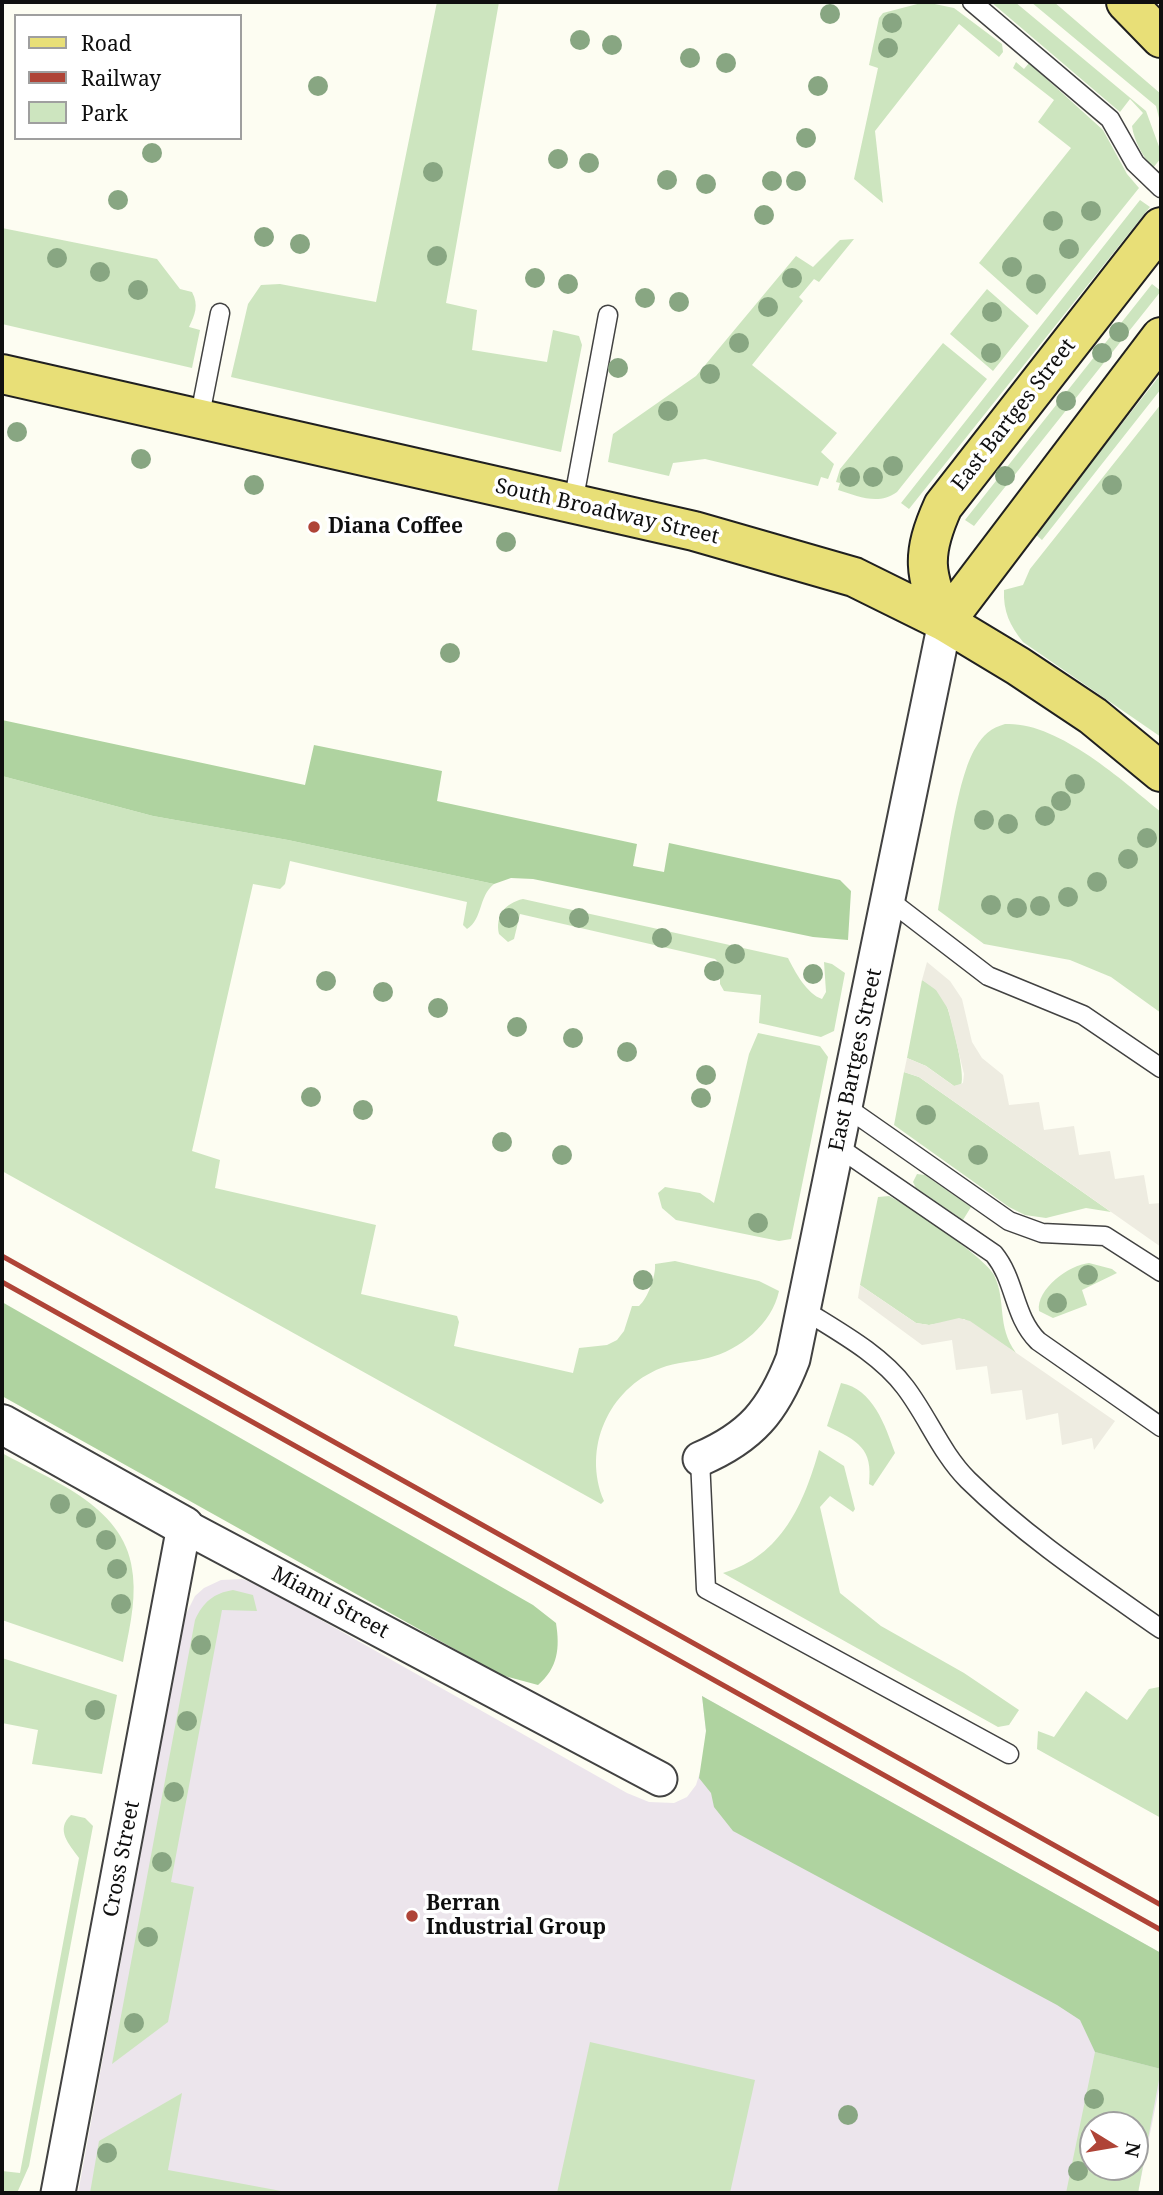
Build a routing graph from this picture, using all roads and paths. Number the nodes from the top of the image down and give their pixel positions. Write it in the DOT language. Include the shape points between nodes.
graph roads {
  1 [pos="972,2"];
  2 [pos="1128,2"];
  3 [pos="1161,20"];
  4 [pos="1161,38"];
  5 [pos="1161,187"];
  6 [pos="1161,227"];
  7 [pos="220,313"];
  8 [pos="608,315"];
  9 [pos="1161,337"];
  10 [pos="2,374"];
  11 [pos="199,420"];
  12 [pos="573,503"];
  13 [pos="945,622"];
  14 [pos="1161,772"];
  15 [pos="888,900"];
  16 [pos="1161,1068"];
  17 [pos="846,1107"];
  18 [pos="838,1147"];
  19 [pos="1161,1272"];
  20 [pos="804,1310"];
  21 [pos="2,1424"];
  22 [pos="1161,1427"];
  23 [pos="700,1460"];
  24 [pos="184,1525"];
  25 [pos="1161,1629"];
  26 [pos="1009,1754"];
  27 [pos="660,1780"];
  28 [pos="58,2193"];
  1 -- 5 [label="lane" via="1110,119 1135,163"];
  2 -- 3 [label="street"];
  2 -- 4 [label="main road"];
  6 -- 13 [label="main road, East Bartges Street" via="943,506 930,534 925,566"];
  7 -- 11 [label="lane"];
  8 -- 12 [label="lane"];
  9 -- 13 [label="main road, East Bartges Street"];
  10 -- 11 [label="main road, South Broadway Street"];
  11 -- 12 [label="main road, South Broadway Street"];
  12 -- 13 [label="main road, South Broadway Street" via="694,531 854,577"];
  13 -- 14 [label="main road, South Broadway Street" via="1093,716"];
  13 -- 15 [label="street, East Bartges Street"];
  15 -- 16 [label="lane" via="988,976 1083,1015"];
  15 -- 17 [label="street, East Bartges Street"];
  17 -- 18 [label="street, East Bartges Street"];
  17 -- 19 [label="lane" via="1009,1221 1042,1233 1105,1236"];
  18 -- 20 [label="street, East Bartges Street"];
  18 -- 22 [label="lane" via="994,1254 1007,1274 1026,1329"];
  20 -- 23 [label="street, East Bartges Street" via="793,1359 775,1402 741,1438"];
  20 -- 25 [label="lane" via="891,1371 967,1479 1045,1547"];
  21 -- 24 [label="street, Miami Street"];
  23 -- 26 [label="lane" via="706,1589"];
  24 -- 27 [label="street, Miami Street"];
  24 -- 28 [label="street, Cross Street"];
}
